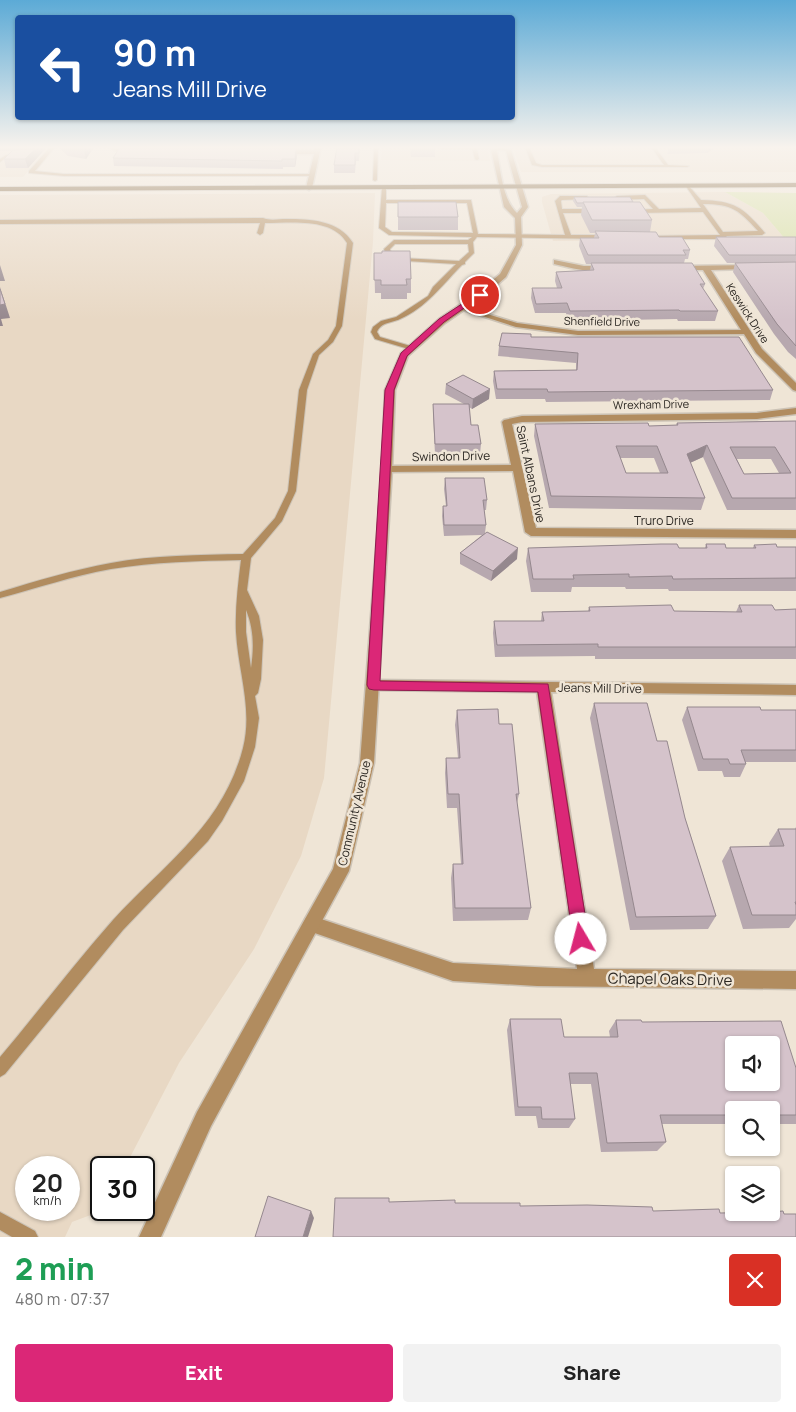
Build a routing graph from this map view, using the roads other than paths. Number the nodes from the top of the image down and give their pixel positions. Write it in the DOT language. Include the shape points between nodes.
graph roads {
  1 [pos="383,205"];
  2 [pos="506,205"];
  3 [pos="524,205"];
  4 [pos="559,205"];
  5 [pos="653,205"];
  6 [pos="701,205"];
  7 [pos="731,205"];
  8 [pos="658,210"];
  9 [pos="704,210"];
  10 [pos="560,211"];
  11 [pos="599,211"];
  12 [pos="628,211"];
  13 [pos="518,217"];
  14 [pos="263,220"];
  15 [pos="0,222"];
  16 [pos="260,233"];
  17 [pos="722,234"];
  18 [pos="476,235"];
  19 [pos="520,236"];
  20 [pos="569,237"];
  21 [pos="617,237"];
  22 [pos="637,237"];
  23 [pos="470,242"];
  24 [pos="463,262"];
  25 [pos="557,262"];
  26 [pos="756,267"];
  27 [pos="618,268"];
  28 [pos="667,268"];
  29 [pos="706,268"];
  30 [pos="461,308"];
  31 [pos="746,332"];
  32 [pos="412,348"];
  33 [pos="796,388"];
  34 [pos="796,411"];
  35 [pos="507,422"];
  36 [pos="516,468"];
  37 [pos="386,469"];
  38 [pos="531,532"];
  39 [pos="796,534"];
  40 [pos="246,557"];
  41 [pos="242,590"];
  42 [pos="0,595"];
  43 [pos="374,685"];
  44 [pos="543,687"];
  45 [pos="796,690"];
  46 [pos="252,704"];
  47 [pos="312,924"];
  48 [pos="587,978"];
  49 [pos="796,980"];
  50 [pos="0,1069"];
  51 [pos="0,1221"];
  52 [pos="29,1237"];
  53 [pos="150,1237"];
  1 -- 18 [label="lane" via="470,208"];
  1 -- 18 [label="lane" via="382,228 387,233"];
  2 -- 13 [label="street, Community Avenue"];
  3 -- 13 [label="street, Community Avenue"];
  4 -- 10 [label="lane"];
  5 -- 8 [label="lane"];
  6 -- 9 [label="lane"];
  7 -- 17 [label="lane" via="741,208 762,233"];
  8 -- 9 [label="lane"];
  8 -- 12 [label="lane"];
  9 -- 17 [label="lane"];
  10 -- 11 [label="lane"];
  10 -- 20 [label="lane"];
  13 -- 19 [label="street, Community Avenue"];
  14 -- 15 [label="lane"];
  14 -- 16 [label="lane"];
  14 -- 40 [label="lane" via="324,224 339,230 350,243 339,326 331,341 316,354 304,390 292,491 279,519"];
  17 -- 22 [label="lane" via="724,237"];
  18 -- 19 [label="lane"];
  18 -- 23 [label="lane"];
  19 -- 20 [label="lane"];
  19 -- 30 [label="street, Community Avenue" via="519,245 503,275"];
  20 -- 21 [label="lane"];
  23 -- 24 [label="lane" via="472,252"];
  23 -- 24 [label="lane" via="394,242 386,249 390,258 401,260"];
  24 -- 32 [label="lane" via="435,288 430,297 398,318 382,322 375,328 377,338"];
  25 -- 27 [label="street" via="584,268"];
  26 -- 29 [label="street"];
  28 -- 29 [label="street"];
  29 -- 31 [label="street, Keswick Drive"];
  30 -- 31 [label="street, Shenfield Drive" via="516,325 578,333"];
  30 -- 32 [label="street, Community Avenue"];
  31 -- 33 [label="street, Keswick Drive" via="759,351"];
  32 -- 37 [label="street, Community Avenue" via="404,355 390,390"];
  34 -- 35 [label="street, Wrexham Drive" via="757,416 532,418"];
  35 -- 36 [label="street, Saint Albans Drive"];
  36 -- 37 [label="street, Swindon Drive"];
  36 -- 38 [label="street, Saint Albans Drive"];
  37 -- 43 [label="street, Community Avenue"];
  38 -- 39 [label="street, Truro Drive"];
  40 -- 41 [label="lane"];
  40 -- 42 [label="lane" via="125,564 58,578"];
  41 -- 46 [label="lane" via="243,653"];
  41 -- 46 [label="lane" via="255,616 258,637"];
  43 -- 44 [label="street, Jeans Mill Drive"];
  43 -- 47 [label="street, Community Avenue" via="367,763 341,871"];
  44 -- 45 [label="street, Jeans Mill Drive"];
  44 -- 48 [label="street"];
  46 -- 50 [label="lane" via="252,731 245,763 218,818 204,837 118,925"];
  47 -- 48 [label="street, Chapel Oaks Drive" via="453,972"];
  47 -- 53 [label="street, Community Avenue" via="204,1119"];
  48 -- 49 [label="street, Chapel Oaks Drive"];
  51 -- 52 [label="lane"];
}
